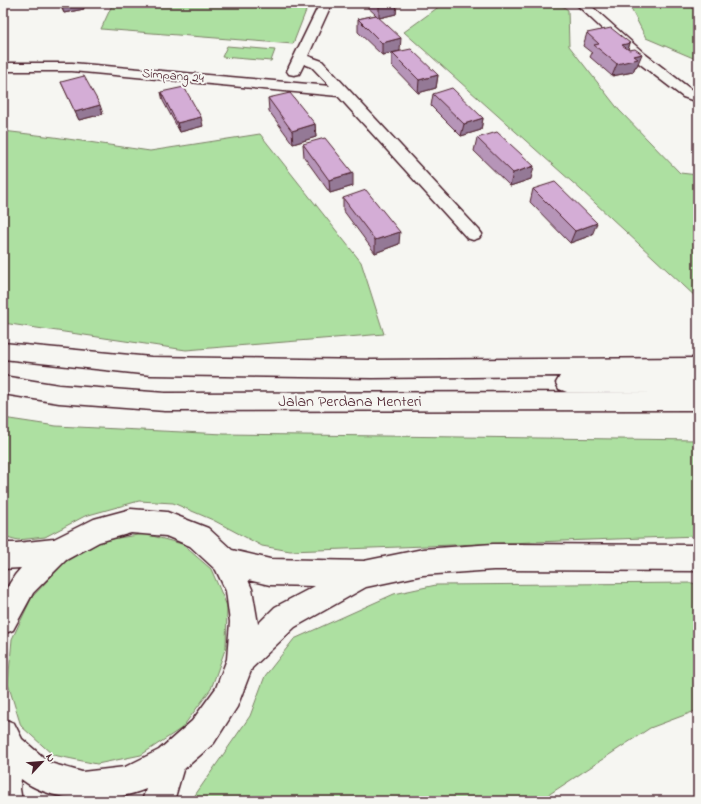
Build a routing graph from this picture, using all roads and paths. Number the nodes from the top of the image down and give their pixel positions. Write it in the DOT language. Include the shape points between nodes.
graph roads {
  1 [pos="326,3"];
  2 [pos="581,3"];
  3 [pos="300,58"];
  4 [pos="3,67"];
  5 [pos="287,87"];
  6 [pos="343,92"];
  7 [pos="698,98"];
  8 [pos="473,234"];
  9 [pos="3,351"];
  10 [pos="698,367"];
  11 [pos="490,368"];
  12 [pos="698,383"];
  13 [pos="3,385"];
  14 [pos="698,401"];
  15 [pos="58,551"];
  16 [pos="3,556"];
  17 [pos="698,558"];
  18 [pos="225,561"];
  19 [pos="364,574"];
  20 [pos="3,620"];
  21 [pos="241,659"];
  22 [pos="7,742"];
  23 [pos="170,761"];
  24 [pos="6,801"];
  25 [pos="158,801"];
  1 -- 3 [label="street"];
  2 -- 7 [label="street" via="640,57 688,94"];
  3 -- 5 [label="street"];
  3 -- 6 [label="street" via="317,64"];
  4 -- 5 [label="street, Simpang 24" via="72,67"];
  5 -- 6 [label="street, Simpang 24"];
  6 -- 8 [label="street"];
  9 -- 11 [label="street, Jalan Perdana Menteri" via="151,366"];
  10 -- 11 [label="street, Jalan Perdana Menteri"];
  11 -- 12 [label="street" via="534,383"];
  13 -- 14 [label="street, Jalan Perdana Menteri" via="60,394 165,402"];
  15 -- 16 [label="street"];
  15 -- 18 [label="street" via="94,531 131,521 167,524 200,537"];
  15 -- 20 [label="street" via="24,584"];
  17 -- 19 [label="street" via="493,558 423,562"];
  18 -- 19 [label="street" via="270,572"];
  18 -- 21 [label="street" via="239,589 244,622"];
  19 -- 21 [label="street" via="285,617"];
  21 -- 23 [label="street" via="227,697 203,732"];
  22 -- 23 [label="street" via="41,776 82,788 127,782"];
  22 -- 24 [label="street" via="4,789"];
  23 -- 25 [label="street"];
}
